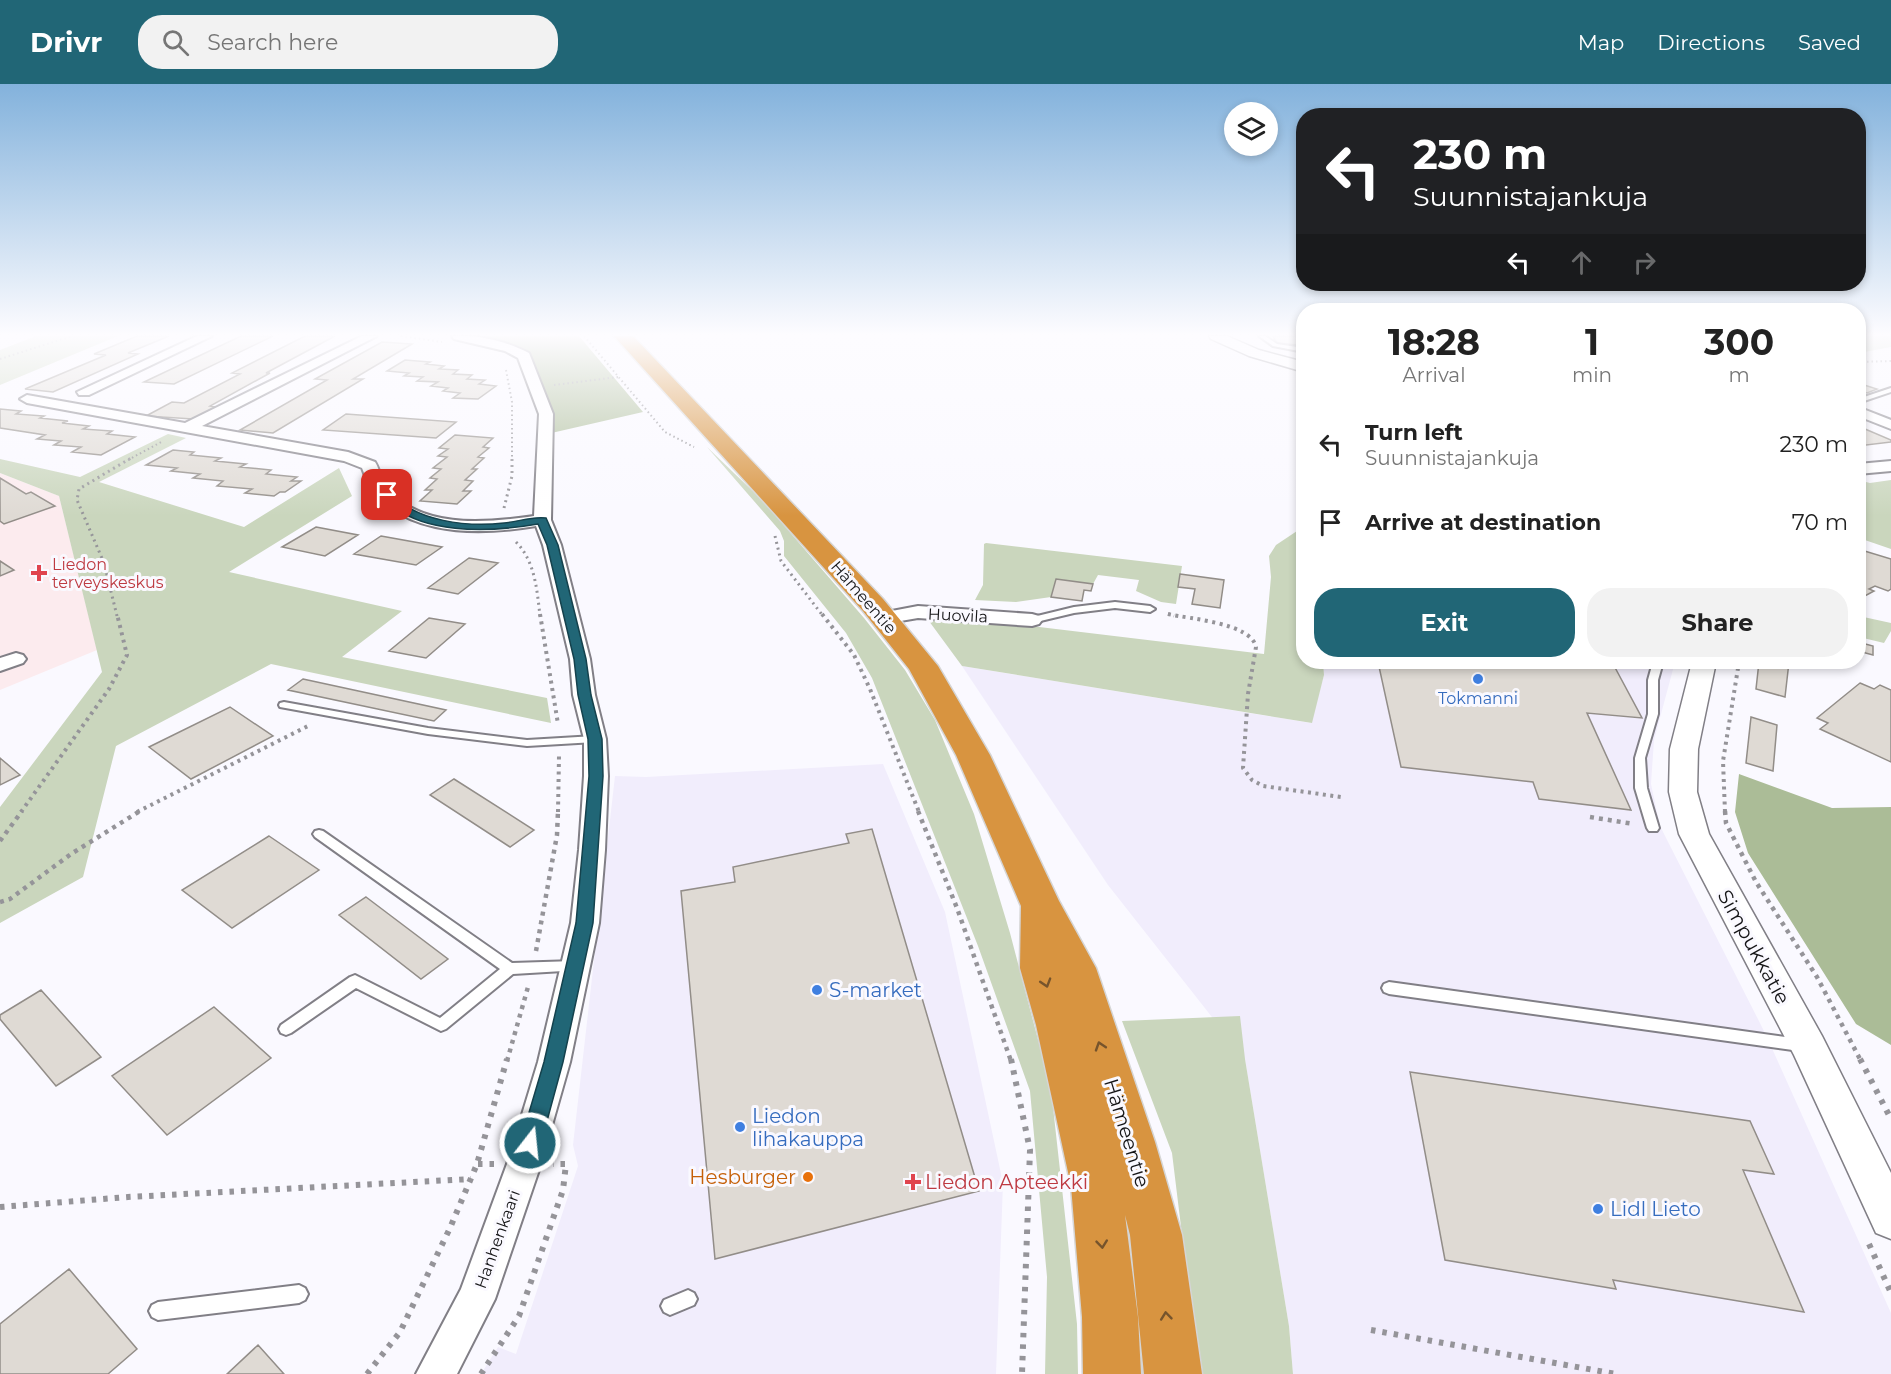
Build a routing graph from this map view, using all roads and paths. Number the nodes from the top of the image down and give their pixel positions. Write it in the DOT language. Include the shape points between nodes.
graph roads {
  1 [pos="251,396"];
  2 [pos="511,396"];
  3 [pos="539,396"];
  4 [pos="635,396"];
  5 [pos="678,396"];
  6 [pos="27,399"];
  7 [pos="1866,414"];
  8 [pos="1891,424"];
  9 [pos="187,428"];
  10 [pos="702,451"];
  11 [pos="1891,466"];
  12 [pos="1866,468"];
  13 [pos="542,520"];
  14 [pos="504,527"];
  15 [pos="773,529"];
  16 [pos="1150,609"];
  17 [pos="883,618"];
  18 [pos="1032,620"];
  19 [pos="1656,669"];
  20 [pos="1702,669"];
  21 [pos="1738,669"];
  22 [pos="284,705"];
  23 [pos="333,714"];
  24 [pos="595,739"];
  25 [pos="560,742"];
  26 [pos="1341,797"];
  27 [pos="1653,828"];
  28 [pos="319,834"];
  29 [pos="0,842"];
  30 [pos="0,902"];
  31 [pos="1040,904"];
  32 [pos="575,966"];
  33 [pos="533,968"];
  34 [pos="510,969"];
  35 [pos="1389,988"];
  36 [pos="286,1029"];
  37 [pos="1809,1047"];
  38 [pos="1891,1119"];
  39 [pos="552,1164"];
  40 [pos="471,1179"];
  41 [pos="0,1208"];
  42 [pos="1891,1218"];
  43 [pos="299,1293"];
  44 [pos="688,1299"];
  45 [pos="670,1306"];
  46 [pos="158,1311"];
  47 [pos="1371,1330"];
  48 [pos="367,1374"];
  49 [pos="436,1374"];
  50 [pos="481,1374"];
  51 [pos="1022,1374"];
  52 [pos="1112,1374"];
  53 [pos="1173,1374"];
  54 [pos="1616,1374"];
  1 -- 9 [label="street"];
  2 -- 14 [label="path" via="512,476 502,516"];
  3 -- 13 [label="street, Hanhenkaari" via="546,414"];
  4 -- 10 [label="path" via="666,432"];
  5 -- 17 [label="highway, Hämeentie"];
  6 -- 9 [label="street"];
  7 -- 8 [label="street"];
  9 -- 14 [label="street" via="348,457 369,465 378,486 390,499 416,515 442,523"];
  9 -- 29 [label="path" via="79,489 77,500 104,563 127,655 109,689"];
  11 -- 12 [label="street"];
  13 -- 14 [label="street"];
  13 -- 24 [label="street, Hanhenkaari" via="552,545 580,659"];
  14 -- 25 [label="path" via="504,533 523,546 538,591"];
  15 -- 51 [label="path" via="781,561 854,655 870,689 957,908 1015,1071 1030,1150"];
  16 -- 18 [label="lane" via="1115,605"];
  16 -- 26 [label="path" via="1247,633 1254,639 1243,768 1263,786"];
  17 -- 18 [label="street, Huovila" via="918,612"];
  17 -- 31 [label="highway, Hämeentie" via="923,666 973,755"];
  19 -- 27 [label="lane" via="1653,714 1640,758 1641,788"];
  20 -- 37 [label="street, Simpukkatie" via="1684,749 1683,792 1694,834"];
  21 -- 38 [label="path" via="1723,761 1726,823 1756,882 1817,976"];
  22 -- 23 [label="lane"];
  23 -- 25 [label="lane" via="428,731 527,743"];
  23 -- 30 [label="path" via="128,818"];
  24 -- 25 [label="lane"];
  24 -- 32 [label="street, Hanhenkaari" via="592,850 585,923"];
  25 -- 33 [label="path" via="556,835"];
  28 -- 34 [label="lane"];
  31 -- 52 [label="highway, Hämeentie, one-way" via="1041,968 1096,1186"];
  53 -- 31 [label="highway, Hämeentie, one-way" via="1156,1236 1131,1142 1075,968"];
  32 -- 33 [label="lane"];
  32 -- 49 [label="street, Hanhenkaari" via="554,1062 524,1164 476,1299"];
  33 -- 34 [label="lane"];
  33 -- 40 [label="path"];
  34 -- 36 [label="lane" via="441,1025 355,981"];
  35 -- 37 [label="lane"];
  37 -- 42 [label="street, Simpukkatie"];
  39 -- 50 [label="path" via="566,1164 563,1190 519,1316"];
  40 -- 41 [label="path" via="128,1197"];
  40 -- 48 [label="path" via="400,1332"];
  43 -- 46 [label="lane"];
  44 -- 45 [label="lane"];
  47 -- 54 [label="path"];
}
